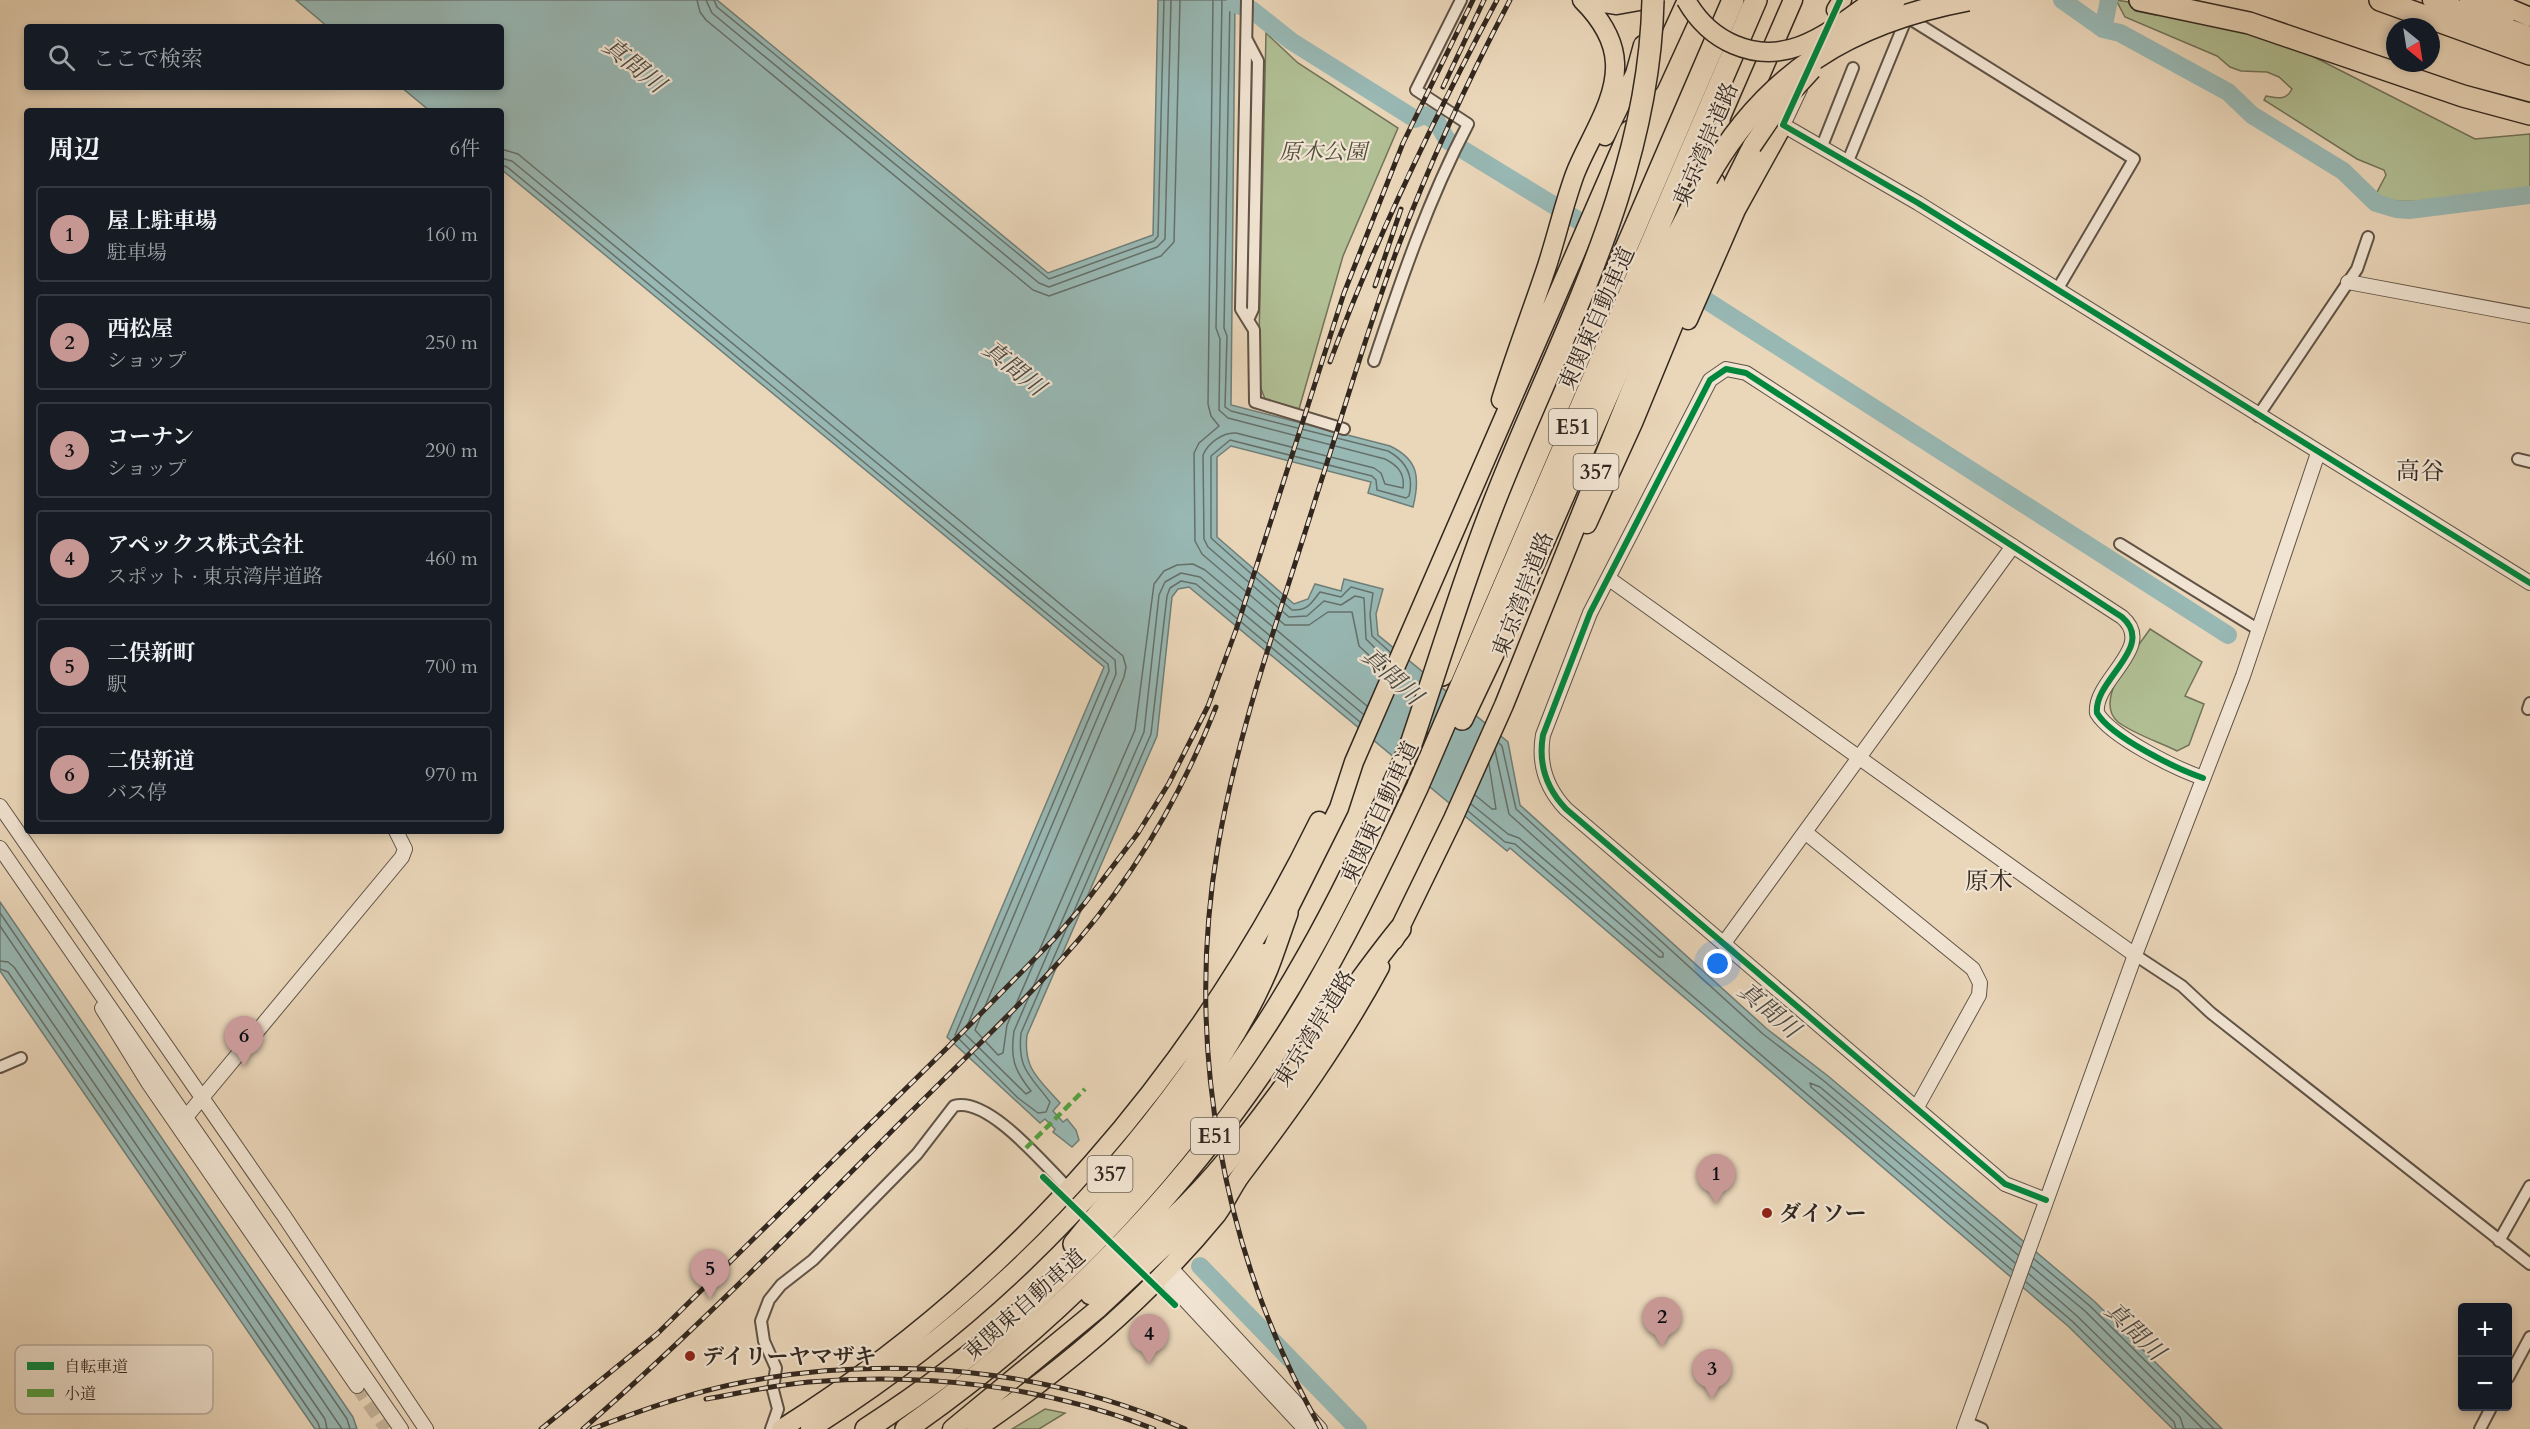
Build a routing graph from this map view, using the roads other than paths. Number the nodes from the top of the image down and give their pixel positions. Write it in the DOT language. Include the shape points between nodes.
graph roads {
  1 [pos="1247,0"];
  2 [pos="1461,0"];
  3 [pos="1583,0"];
  4 [pos="1647,0"];
  5 [pos="1653,0"];
  6 [pos="1687,0"];
  7 [pos="1733,0"];
  8 [pos="1756,0"];
  9 [pos="1793,0"];
  10 [pos="1874,0"];
  11 [pos="1896,0"];
  12 [pos="1968,0"];
  13 [pos="2140,0"];
  14 [pos="2180,0"];
  15 [pos="2380,0"];
  16 [pos="2432,0"];
  17 [pos="2469,0"];
  18 [pos="2490,0"];
  19 [pos="1839,3"];
  20 [pos="2530,17"];
  21 [pos="2248,23"];
  22 [pos="2530,23"];
  23 [pos="2530,36"];
  24 [pos="2530,54"];
  25 [pos="1853,68"];
  26 [pos="2530,114"];
  27 [pos="1784,125"];
  28 [pos="1822,146"];
  29 [pos="1848,161"];
  30 [pos="1581,174"];
  31 [pos="2368,237"];
  32 [pos="1704,245"];
  33 [pos="2348,282"];
  34 [pos="2057,291"];
  35 [pos="2530,316"];
  36 [pos="1374,361"];
  37 [pos="2258,416"];
  38 [pos="1344,429"];
  39 [pos="2318,453"];
  40 [pos="2518,459"];
  41 [pos="2530,462"];
  42 [pos="1471,493"];
  43 [pos="2120,544"];
  44 [pos="2013,546"];
  45 [pos="1608,578"];
  46 [pos="2530,583"];
  47 [pos="2259,630"];
  48 [pos="1504,705"];
  49 [pos="1409,750"];
  50 [pos="1859,758"];
  51 [pos="2203,778"];
  52 [pos="0,806"];
  53 [pos="1326,820"];
  54 [pos="1805,832"];
  55 [pos="398,834"];
  56 [pos="0,848"];
  57 [pos="1386,853"];
  58 [pos="1287,913"];
  59 [pos="1400,929"];
  60 [pos="1724,942"];
  61 [pos="2135,955"];
  62 [pos="85,970"];
  63 [pos="21,1058"];
  64 [pos="0,1067"];
  65 [pos="202,1099"];
  66 [pos="1917,1107"];
  67 [pos="186,1117"];
  68 [pos="1240,1177"];
  69 [pos="2530,1186"];
  70 [pos="1070,1190"];
  71 [pos="266,1191"];
  72 [pos="2046,1200"];
  73 [pos="247,1205"];
  74 [pos="2499,1241"];
  75 [pos="2530,1264"];
  76 [pos="1165,1270"];
  77 [pos="1017,1314"];
  78 [pos="2530,1337"];
  79 [pos="379,1358"];
  80 [pos="2512,1371"];
  81 [pos="983,1372"];
  82 [pos="361,1381"];
  83 [pos="2490,1411"];
  84 [pos="1310,1426"];
  85 [pos="1965,1426"];
  86 [pos="401,1429"];
  87 [pos="426,1429"];
  88 [pos="771,1429"];
  89 [pos="782,1429"];
  90 [pos="810,1429"];
  91 [pos="866,1429"];
  92 [pos="906,1429"];
  93 [pos="952,1429"];
  94 [pos="976,1429"];
  95 [pos="1982,1429"];
  96 [pos="2480,1429"];
  1 -- 38 [label="street" via="1246,37 1258,61 1253,309 1248,320 1254,330 1255,402"];
  2 -- 36 [label="street" via="1416,90 1468,124 1405,266"];
  3 -- 4 [label="highway" via="1617,5"];
  3 -- 30 [label="highway" via="1610,40 1616,65"];
  4 -- 30 [label="highway" via="1641,53 1620,104"];
  5 -- 49 [label="highway, bridge" via="1643,109 1616,211 1501,486"];
  6 -- 10 [label="highway, bridge" via="1703,24 1725,42 1771,52 1814,40"];
  6 -- 42 [label="highway, 357"];
  7 -- 49 [label="highway, 東関東自動車道 / E51, bridge"];
  8 -- 57 [label="highway, 東関東自動車道 / E51" via="1466,677"];
  9 -- 32 [label="highway, 東京湾岸道路 / 357"];
  11 -- 32 [label="highway, bridge" via="1828,53 1803,78 1738,169"];
  12 -- 57 [label="highway, bridge" via="1905,15 1832,47 1769,93 1732,137 1677,236 1482,679 1432,777"];
  13 -- 21 [label="highway"];
  14 -- 21 [label="highway"];
  15 -- 24 [label="highway"];
  16 -- 23 [label="highway"];
  17 -- 22 [label="highway"];
  18 -- 20 [label="highway"];
  19 -- 27 [label="street"];
  21 -- 26 [label="highway" via="2452,92"];
  25 -- 28 [label="street"];
  27 -- 28 [label="street"];
  27 -- 32 [label="highway"];
  28 -- 29 [label="street"];
  29 -- 34 [label="street"];
  29 -- 34 [label="street" via="1907,17 2134,159"];
  30 -- 42 [label="highway"];
  31 -- 33 [label="street"];
  32 -- 48 [label="highway, 東京湾岸道路 / 357"];
  32 -- 48 [label="highway" via="1686,322 1633,423"];
  33 -- 35 [label="street"];
  33 -- 37 [label="street"];
  34 -- 37 [label="street"];
  37 -- 39 [label="street"];
  39 -- 46 [label="street"];
  39 -- 47 [label="street"];
  40 -- 41 [label="street"];
  42 -- 53 [label="highway, 357"];
  43 -- 47 [label="street"];
  44 -- 45 [label="street" via="1746,373 1726,369 1710,380"];
  44 -- 50 [label="street"];
  44 -- 51 [label="street" via="2122,617 2131,628 2129,650 2098,700 2097,713 2102,721 2172,766"];
  45 -- 50 [label="street"];
  45 -- 60 [label="street" via="1546,724 1541,746 1545,775 1566,809"];
  47 -- 51 [label="street"];
  48 -- 59 [label="highway, 東京湾岸道路 / 357"];
  49 -- 77 [label="highway, 東関東自動車道 / E51" via="1307,958 1223,1087 1114,1220"];
  50 -- 54 [label="street"];
  50 -- 61 [label="street"];
  51 -- 61 [label="street"];
  52 -- 65 [label="street"];
  53 -- 58 [label="highway, 357"];
  53 -- 70 [label="highway, 357" via="1215,1005 1142,1107"];
  54 -- 60 [label="street"];
  54 -- 66 [label="street" via="1979,977 1979,995"];
  55 -- 65 [label="street" via="405,849 402,857"];
  56 -- 62 [label="street"];
  57 -- 81 [label="highway, 東関東自動車道 / E51" via="1307,1002 1200,1155 1100,1267"];
  58 -- 77 [label="highway" via="1266,970 1197,1089"];
  58 -- 90 [label="highway, 357" via="1215,1037 1112,1171 994,1291 876,1385"];
  59 -- 68 [label="highway, 東京湾岸道路 / 357" via="1329,1056"];
  59 -- 81 [label="highway" via="1354,985 1241,1144 1199,1193 1070,1312 1015,1354"];
  60 -- 66 [label="street"];
  61 -- 72 [label="street"];
  61 -- 74 [label="street" via="2181,986"];
  62 -- 67 [label="street"];
  62 -- 82 [label="street" via="107,1018 149,1084"];
  63 -- 64 [label="street"];
  65 -- 67 [label="street"];
  65 -- 71 [label="street"];
  66 -- 72 [label="street" via="2010,1188"];
  67 -- 73 [label="street"];
  68 -- 76 [label="highway, 東京湾岸道路 / 357" via="1218,1212"];
  68 -- 93 [label="highway, 東京湾岸道路 / 357" via="1141,1270"];
  69 -- 74 [label="street"];
  70 -- 88 [label="street" via="990,1114 968,1104 954,1106 917,1154 769,1300 761,1332 776,1368 773,1390 778,1409"];
  70 -- 89 [label="highway, 357" via="982,1278 915,1335"];
  71 -- 73 [label="street"];
  71 -- 79 [label="street"];
  72 -- 85 [label="street"];
  73 -- 82 [label="street"];
  74 -- 75 [label="street"];
  76 -- 84 [label="street"];
  76 -- 94 [label="highway, 東京湾岸道路 / 357" via="1082,1348"];
  77 -- 91 [label="highway, 東関東自動車道 / E51" via="969,1355"];
  78 -- 80 [label="street"];
  79 -- 82 [label="street"];
  79 -- 87 [label="street"];
  81 -- 92 [label="highway, 東関東自動車道 / E51"];
  82 -- 86 [label="street"];
  83 -- 96 [label="street"];
  85 -- 95 [label="street"];
}
